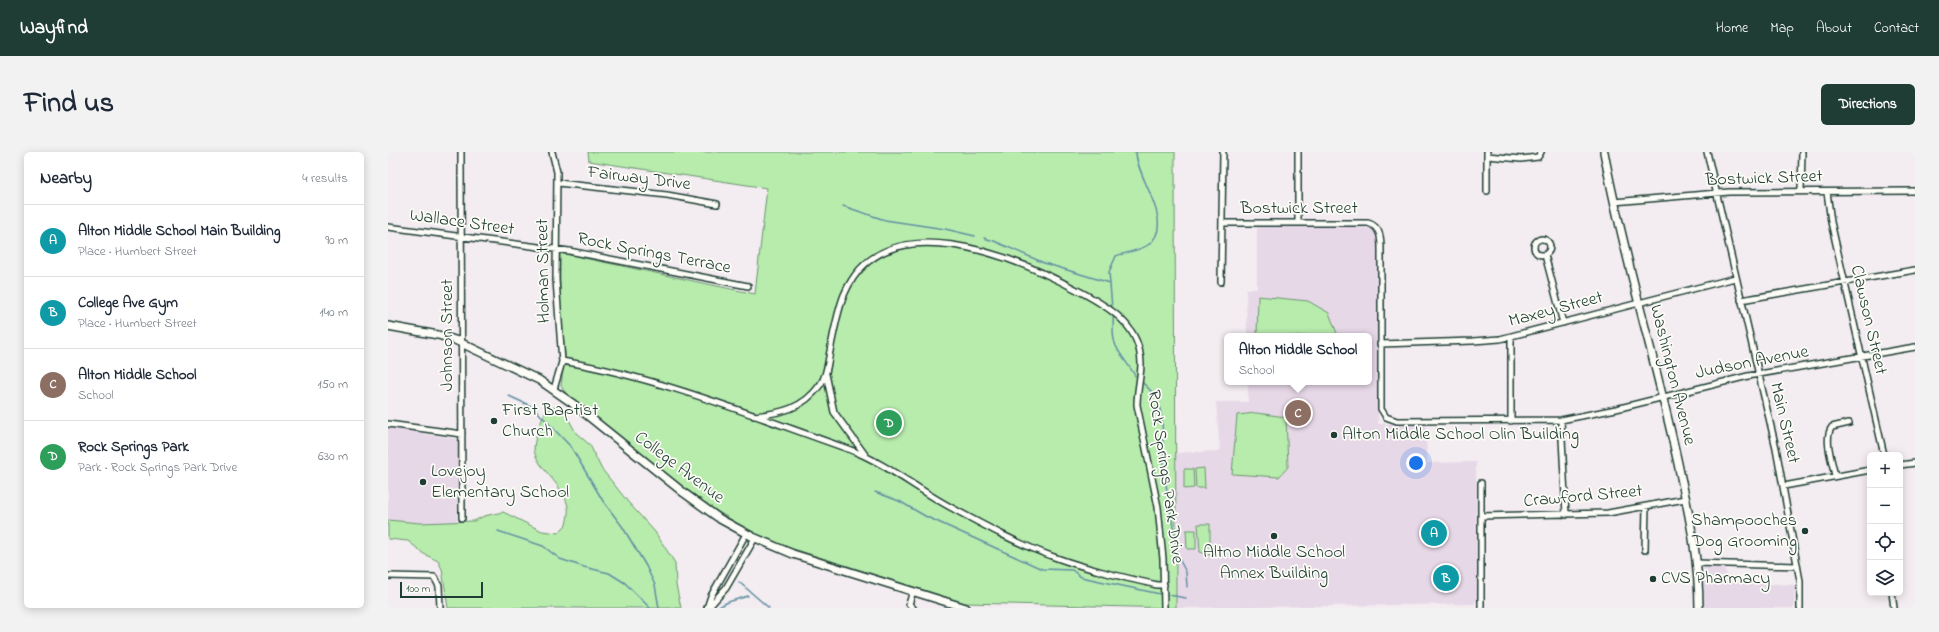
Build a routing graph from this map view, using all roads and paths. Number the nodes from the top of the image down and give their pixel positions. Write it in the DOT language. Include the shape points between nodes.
graph roads {
  1 [pos="461,152"];
  2 [pos="552,152"];
  3 [pos="1223,152"];
  4 [pos="1298,152"];
  5 [pos="1541,152"];
  6 [pos="1604,152"];
  7 [pos="1707,152"];
  8 [pos="1802,152"];
  9 [pos="1487,154"];
  10 [pos="558,183"];
  11 [pos="1487,191"];
  12 [pos="1801,191"];
  13 [pos="1915,191"];
  14 [pos="1827,192"];
  15 [pos="1716,193"];
  16 [pos="1614,202"];
  17 [pos="716,204"];
  18 [pos="1298,222"];
  19 [pos="1222,223"];
  20 [pos="388,227"];
  21 [pos="460,237"];
  22 [pos="556,249"];
  23 [pos="1545,255"];
  24 [pos="1915,270"];
  25 [pos="1735,278"];
  26 [pos="1221,282"];
  27 [pos="1845,282"];
  28 [pos="748,286"];
  29 [pos="1741,300"];
  30 [pos="1639,302"];
  31 [pos="1563,323"];
  32 [pos="388,326"];
  33 [pos="1511,337"];
  34 [pos="462,342"];
  35 [pos="1380,344"];
  36 [pos="1915,347"];
  37 [pos="1861,356"];
  38 [pos="562,361"];
  39 [pos="826,373"];
  40 [pos="1759,374"];
  41 [pos="554,390"];
  42 [pos="1663,396"];
  43 [pos="754,416"];
  44 [pos="1561,420"];
  45 [pos="1511,421"];
  46 [pos="1849,423"];
  47 [pos="388,424"];
  48 [pos="462,434"];
  49 [pos="1883,452"];
  50 [pos="866,457"];
  51 [pos="1915,463"];
  52 [pos="1903,465"];
  53 [pos="1867,471"];
  54 [pos="1835,476"];
  55 [pos="1481,483"];
  56 [pos="1784,486"];
  57 [pos="1685,499"];
  58 [pos="1646,507"];
  59 [pos="1566,515"];
  60 [pos="1482,516"];
  61 [pos="462,518"];
  62 [pos="746,534"];
  63 [pos="755,538"];
  64 [pos="1645,550"];
  65 [pos="1697,563"];
  66 [pos="1797,566"];
  67 [pos="388,576"];
  68 [pos="1164,585"];
  69 [pos="913,591"];
  70 [pos="1892,596"];
  71 [pos="440,608"];
  72 [pos="708,608"];
  73 [pos="913,608"];
  74 [pos="966,608"];
  75 [pos="1164,608"];
  76 [pos="1481,608"];
  77 [pos="1699,608"];
  78 [pos="1800,608"];
  79 [pos="1894,608"];
  1 -- 21 [label="street, Johnson Street"];
  2 -- 10 [label="street, Holman Street"];
  3 -- 19 [label="street"];
  4 -- 18 [label="street"];
  5 -- 9 [label="street" via="1538,157 1530,159"];
  6 -- 16 [label="main road, Washington Avenue"];
  7 -- 15 [label="street, Main Street"];
  8 -- 12 [label="street"];
  9 -- 11 [label="street"];
  10 -- 17 [label="street, Fairway Drive" via="667,195"];
  10 -- 22 [label="street, Holman Street"];
  12 -- 14 [label="street, Bostwick Street"];
  12 -- 15 [label="street, Bostwick Street"];
  13 -- 14 [label="street, Bostwick Street"];
  14 -- 27 [label="street, Clawson Street"];
  15 -- 16 [label="street, Bostwick Street"];
  15 -- 25 [label="street, Main Street"];
  16 -- 30 [label="main road, Washington Avenue"];
  18 -- 19 [label="street, Bostwick Street"];
  18 -- 35 [label="street, Bostwick Street" via="1368,223 1375,226 1381,238"];
  19 -- 26 [label="street"];
  20 -- 21 [label="street, Wallace Street"];
  21 -- 22 [label="street, Wallace Street"];
  21 -- 34 [label="street, Johnson Street"];
  22 -- 28 [label="street, Rock Springs Terrace"];
  22 -- 38 [label="street, Holman Street"];
  23 -- 31 [label="street"];
  24 -- 27 [label="street"];
  25 -- 29 [label="street, Main Street"];
  25 -- 30 [label="street, Maxey Street"];
  27 -- 29 [label="street"];
  27 -- 37 [label="street, Clawson Street"];
  29 -- 40 [label="street, Main Street"];
  30 -- 31 [label="street, Maxey Street"];
  30 -- 42 [label="main road, Washington Avenue"];
  31 -- 33 [label="street, Maxey Street"];
  32 -- 34 [label="main road, College Avenue"];
  33 -- 35 [label="street, Maxey Street" via="1473,342"];
  33 -- 45 [label="street"];
  34 -- 41 [label="main road, College Avenue" via="530,375"];
  34 -- 48 [label="street, Johnson Street"];
  35 -- 45 [label="street, Judson Avenue" via="1380,401 1384,414 1392,420"];
  36 -- 37 [label="street, Judson Avenue"];
  37 -- 40 [label="street, Judson Avenue"];
  37 -- 49 [label="street, Clawson Street"];
  38 -- 41 [label="street, Holman Street"];
  38 -- 43 [label="street, Rock Springs Park Drive" via="636,377"];
  39 -- 43 [label="street, Rock Springs Park Drive" via="820,386 797,406 778,414"];
  39 -- 50 [label="street, Rock Springs Park Drive" via="834,412"];
  39 -- 68 [label="street, Rock Springs Park Drive" via="840,305 851,282 867,263 898,247 929,242 976,250 1022,264 1103,304 1127,324 1139,350 1137,405 1158,507"];
  40 -- 42 [label="street, Judson Avenue"];
  40 -- 56 [label="street, Main Street"];
  41 -- 62 [label="main road, College Avenue" via="684,493"];
  42 -- 44 [label="street, Judson Avenue"];
  42 -- 57 [label="main road, Washington Avenue"];
  43 -- 50 [label="street, Rock Springs Park Drive"];
  44 -- 45 [label="street, Judson Avenue"];
  44 -- 59 [label="street"];
  46 -- 54 [label="street" via="1832,427 1830,431 1828,441"];
  47 -- 48 [label="street"];
  48 -- 61 [label="street, Johnson Street"];
  50 -- 68 [label="street, Rock Springs Park Drive" via="951,508 1028,547 1102,572"];
  51 -- 52 [label="street"];
  53 -- 54 [label="street"];
  54 -- 56 [label="street"];
  55 -- 60 [label="street"];
  56 -- 66 [label="street, Main Street"];
  57 -- 58 [label="street, Crawford Street"];
  57 -- 65 [label="main road, Washington Avenue"];
  58 -- 59 [label="street, Crawford Street" via="1608,513"];
  58 -- 64 [label="street"];
  59 -- 60 [label="street, Crawford Street"];
  60 -- 76 [label="street"];
  62 -- 63 [label="main road, College Avenue"];
  62 -- 72 [label="street" via="711,596"];
  63 -- 69 [label="main road, College Avenue" via="793,554"];
  63 -- 72 [label="street" via="726,588"];
  65 -- 66 [label="street"];
  65 -- 77 [label="main road, Washington Avenue"];
  66 -- 78 [label="street, Main Street"];
  67 -- 71 [label="street" via="430,576 436,579 439,586"];
  68 -- 75 [label="street, Rock Springs Park Drive"];
  69 -- 73 [label="street" via="909,604"];
  69 -- 74 [label="main road, College Avenue"];
  70 -- 79 [label="street"];
}
